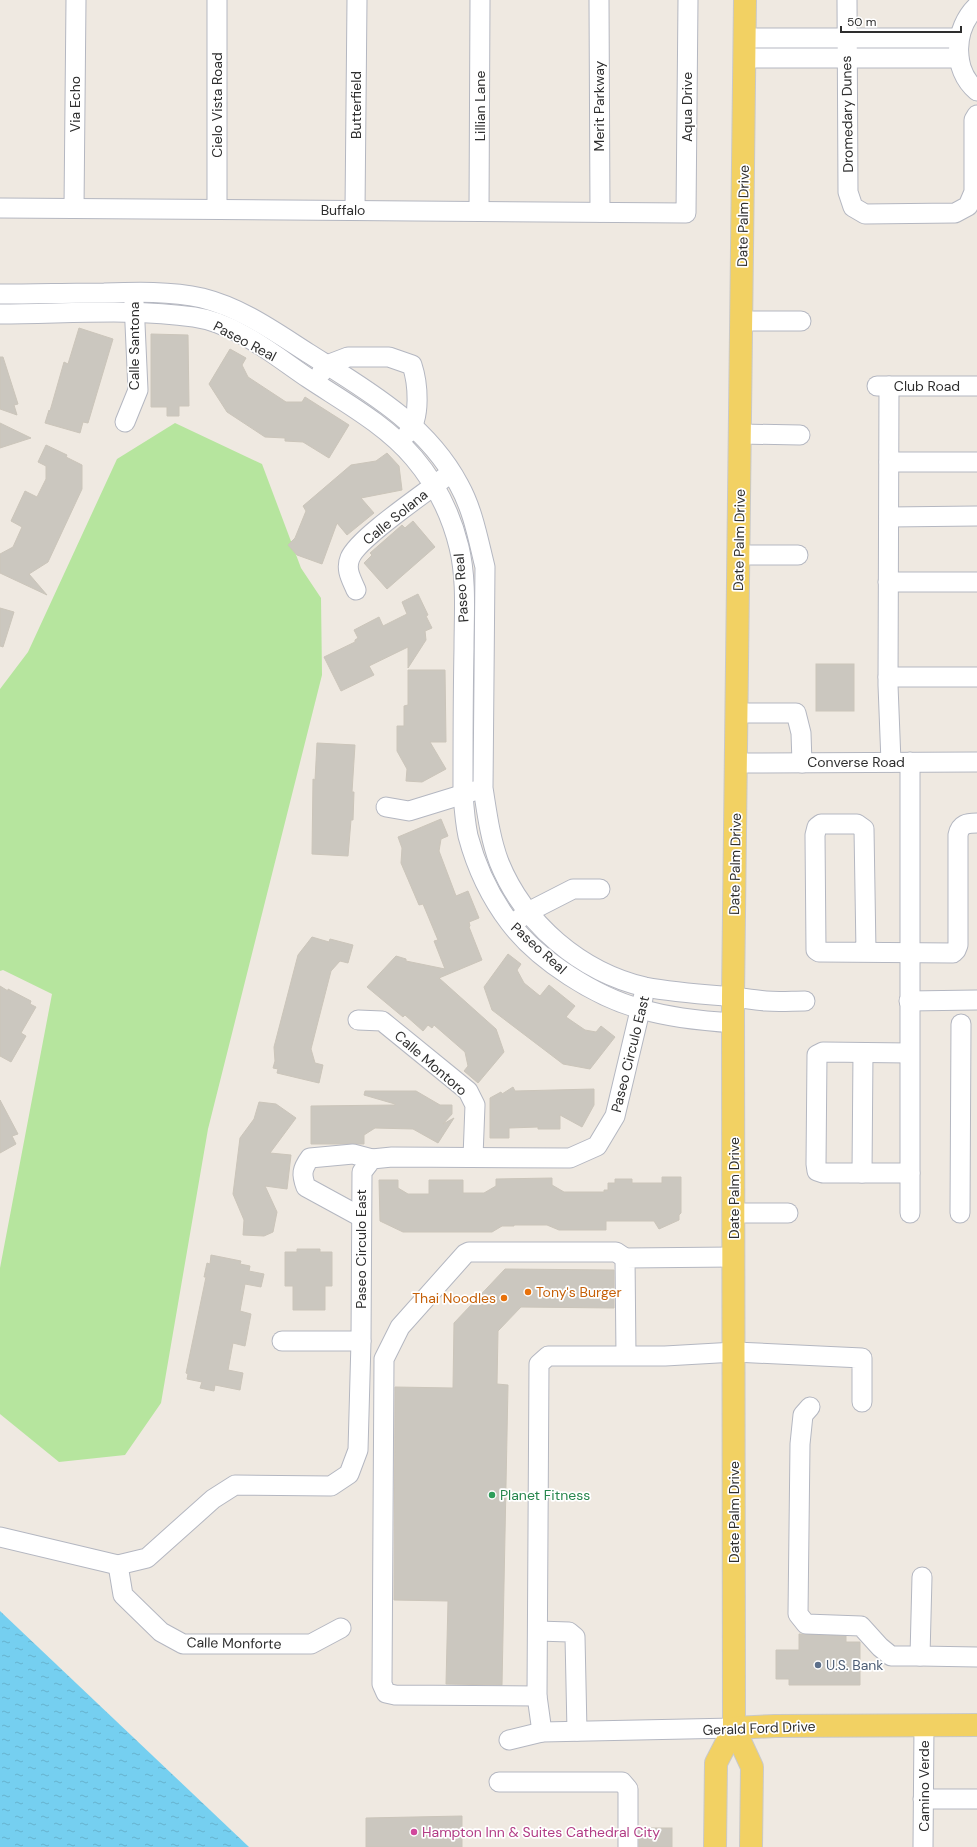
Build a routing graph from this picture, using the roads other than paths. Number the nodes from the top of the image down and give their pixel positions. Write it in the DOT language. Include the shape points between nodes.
graph roads {
  1 [pos="76,0"];
  2 [pos="217,0"];
  3 [pos="357,0"];
  4 [pos="480,0"];
  5 [pos="599,0"];
  6 [pos="688,0"];
  7 [pos="745,0"];
  8 [pos="847,0"];
  9 [pos="977,6"];
  10 [pos="847,37"];
  11 [pos="959,38"];
  12 [pos="745,48"];
  13 [pos="846,57"];
  14 [pos="959,58"];
  15 [pos="977,91"];
  16 [pos="977,115"];
  17 [pos="0,208"];
  18 [pos="74,208"];
  19 [pos="217,209"];
  20 [pos="355,210"];
  21 [pos="479,212"];
  22 [pos="600,212"];
  23 [pos="686,213"];
  24 [pos="134,292"];
  25 [pos="0,294"];
  26 [pos="135,313"];
  27 [pos="0,314"];
  28 [pos="742,321"];
  29 [pos="801,321"];
  30 [pos="327,365"];
  31 [pos="314,381"];
  32 [pos="977,386"];
  33 [pos="124,422"];
  34 [pos="414,427"];
  35 [pos="740,434"];
  36 [pos="800,435"];
  37 [pos="400,443"];
  38 [pos="889,462"];
  39 [pos="977,462"];
  40 [pos="452,473"];
  41 [pos="435,486"];
  42 [pos="977,516"];
  43 [pos="889,517"];
  44 [pos="738,555"];
  45 [pos="798,555"];
  46 [pos="888,582"];
  47 [pos="977,582"];
  48 [pos="356,590"];
  49 [pos="464,631"];
  50 [pos="485,631"];
  51 [pos="888,677"];
  52 [pos="977,677"];
  53 [pos="736,713"];
  54 [pos="891,762"];
  55 [pos="910,762"];
  56 [pos="977,762"];
  57 [pos="736,763"];
  58 [pos="802,763"];
  59 [pos="483,788"];
  60 [pos="463,794"];
  61 [pos="386,807"];
  62 [pos="977,823"];
  63 [pos="600,889"];
  64 [pos="528,912"];
  65 [pos="511,924"];
  66 [pos="866,952"];
  67 [pos="910,953"];
  68 [pos="646,987"];
  69 [pos="733,997"];
  70 [pos="977,1000"];
  71 [pos="805,1001"];
  72 [pos="910,1001"];
  73 [pos="640,1009"];
  74 [pos="358,1020"];
  75 [pos="734,1023"];
  76 [pos="961,1024"];
  77 [pos="863,1053"];
  78 [pos="909,1053"];
  79 [pos="473,1157"];
  80 [pos="372,1159"];
  81 [pos="862,1173"];
  82 [pos="910,1173"];
  83 [pos="734,1213"];
  84 [pos="788,1213"];
  85 [pos="910,1213"];
  86 [pos="960,1213"];
  87 [pos="361,1217"];
  88 [pos="734,1256"];
  89 [pos="625,1258"];
  90 [pos="282,1341"];
  91 [pos="361,1341"];
  92 [pos="734,1352"];
  93 [pos="626,1355"];
  94 [pos="862,1402"];
  95 [pos="810,1407"];
  96 [pos="0,1537"];
  97 [pos="118,1565"];
  98 [pos="922,1577"];
  99 [pos="341,1628"];
  100 [pos="538,1631"];
  101 [pos="920,1656"];
  102 [pos="977,1657"];
  103 [pos="537,1696"];
  104 [pos="924,1725"];
  105 [pos="977,1725"];
  106 [pos="734,1728"];
  107 [pos="577,1731"];
  108 [pos="542,1732"];
  109 [pos="509,1740"];
  110 [pos="499,1782"];
  111 [pos="923,1799"];
  112 [pos="977,1800"];
  113 [pos="628,1847"];
  114 [pos="715,1847"];
  115 [pos="752,1847"];
  116 [pos="924,1847"];
  1 -- 18 [label="street, Via Echo"];
  2 -- 19 [label="street, Cielo Vista Road"];
  3 -- 20 [label="street, Butterfield"];
  4 -- 21 [label="street, Lillian Lane"];
  5 -- 22 [label="street, Merit Parkway"];
  6 -- 23 [label="street, Aqua Drive"];
  7 -- 12 [label="main road, Date Palm Drive"];
  8 -- 10 [label="street, Dromedary Dunes"];
  9 -- 11 [label="street" via="963,24"];
  10 -- 11 [label="street"];
  10 -- 12 [label="street"];
  10 -- 13 [label="street, Dromedary Dunes"];
  11 -- 14 [label="street"];
  12 -- 13 [label="street"];
  12 -- 28 [label="main road, Date Palm Drive"];
  13 -- 14 [label="street"];
  13 -- 16 [label="street, Dromedary Dunes" via="848,192 853,207 865,214 955,213 968,206 974,192 974,120"];
  14 -- 15 [label="street" via="971,86"];
  17 -- 18 [label="street, Buffalo"];
  18 -- 19 [label="street, Buffalo"];
  19 -- 20 [label="street, Buffalo"];
  20 -- 21 [label="street, Buffalo"];
  21 -- 22 [label="street, Buffalo"];
  22 -- 23 [label="street, Buffalo"];
  24 -- 25 [label="street, Paseo Real"];
  24 -- 26 [label="street, Calle Santona"];
  24 -- 30 [label="street, Paseo Real" via="170,293 203,298 245,314"];
  26 -- 27 [label="street, Paseo Real"];
  26 -- 31 [label="street, Paseo Real" via="195,317 208,321 248,339"];
  26 -- 33 [label="street, Calle Santona" via="138,390"];
  28 -- 29 [label="street"];
  28 -- 35 [label="main road, Date Palm Drive"];
  30 -- 31 [label="street"];
  30 -- 34 [label="street, Paseo Real" via="381,399"];
  30 -- 34 [label="street" via="348,357 389,357 412,365 417,379"];
  31 -- 37 [label="street, Paseo Real"];
  32 -- 38 [label="street, Club Road" via="883,386"];
  34 -- 37 [label="street"];
  34 -- 40 [label="street, Paseo Real" via="430,442"];
  35 -- 36 [label="street"];
  35 -- 44 [label="main road, Date Palm Drive"];
  37 -- 41 [label="street, Paseo Real"];
  38 -- 39 [label="street"];
  38 -- 43 [label="street"];
  40 -- 41 [label="street, Calle Solana"];
  40 -- 50 [label="street, Paseo Real" via="462,491 485,567"];
  41 -- 48 [label="street, Calle Solana" via="365,539 350,558 348,570"];
  41 -- 49 [label="street, Paseo Real" via="448,512 459,549 464,588"];
  42 -- 43 [label="street"];
  43 -- 46 [label="street"];
  44 -- 45 [label="street"];
  44 -- 53 [label="main road, Date Palm Drive"];
  46 -- 47 [label="street"];
  46 -- 51 [label="street"];
  49 -- 50 [label="street"];
  49 -- 60 [label="street, Paseo Real"];
  50 -- 59 [label="street, Paseo Real"];
  51 -- 52 [label="street"];
  51 -- 54 [label="street"];
  53 -- 57 [label="main road, Date Palm Drive"];
  53 -- 58 [label="street" via="796,713 801,733"];
  54 -- 55 [label="street, Converse Road"];
  54 -- 58 [label="street, Converse Road"];
  55 -- 56 [label="street, Converse Road"];
  55 -- 67 [label="street"];
  57 -- 58 [label="street, Converse Road"];
  57 -- 69 [label="main road, Date Palm Drive"];
  59 -- 60 [label="street"];
  59 -- 64 [label="street, Paseo Real" via="488,823 499,862"];
  60 -- 61 [label="street" via="409,811"];
  60 -- 65 [label="street, Paseo Real" via="468,836 475,857 497,904"];
  62 -- 67 [label="street" via="964,824 958,830 956,950 953,953"];
  63 -- 64 [label="street" via="573,889"];
  64 -- 65 [label="street"];
  64 -- 68 [label="street, Paseo Real" via="541,928 576,956 605,973"];
  65 -- 73 [label="street, Paseo Real" via="535,948 570,976 592,990"];
  66 -- 66 [label="street" via="816,950 816,835 817,827 821,824 858,824 864,829"];
  66 -- 67 [label="street"];
  67 -- 72 [label="street"];
  68 -- 69 [label="street, Paseo Real"];
  68 -- 73 [label="street, Paseo Circulo East"];
  69 -- 71 [label="street, Paseo Real" via="767,1001"];
  69 -- 75 [label="main road, Date Palm Drive"];
  70 -- 72 [label="street"];
  72 -- 78 [label="street"];
  73 -- 75 [label="street, Paseo Real" via="699,1021"];
  73 -- 79 [label="street, Paseo Circulo East" via="615,1116 597,1146 570,1158"];
  74 -- 79 [label="street, Calle Montoro" via="382,1021 468,1091 475,1105"];
  75 -- 83 [label="main road, Date Palm Drive"];
  76 -- 86 [label="street"];
  77 -- 78 [label="street"];
  77 -- 81 [label="street"];
  77 -- 81 [label="street" via="823,1052 817,1055 816,1061 818,1171 823,1174"];
  78 -- 82 [label="street"];
  79 -- 80 [label="street, Paseo Circulo East"];
  80 -- 87 [label="street, Paseo Circulo East" via="362,1172"];
  80 -- 87 [label="street" via="353,1154 310,1158 302,1169 306,1187"];
  81 -- 82 [label="street"];
  82 -- 85 [label="street"];
  83 -- 84 [label="street"];
  83 -- 88 [label="main road, Date Palm Drive"];
  87 -- 91 [label="street, Paseo Circulo East"];
  88 -- 89 [label="street"];
  88 -- 92 [label="main road, Date Palm Drive"];
  89 -- 93 [label="street"];
  89 -- 103 [label="street" via="616,1252 469,1252 400,1327 384,1359 382,1684 386,1693"];
  90 -- 91 [label="street"];
  91 -- 97 [label="street, Paseo Circulo East" via="358,1450 349,1474 331,1486 235,1485 213,1499 147,1558"];
  92 -- 93 [label="street" via="665,1356"];
  92 -- 94 [label="street" via="862,1358"];
  92 -- 106 [label="main road, Date Palm Drive"];
  93 -- 100 [label="street" via="548,1356 539,1364"];
  95 -- 101 [label="street" via="803,1415 800,1444 798,1614 806,1624 861,1626 891,1656"];
  96 -- 97 [label="street"];
  97 -- 99 [label="street, Calle Monforte" via="123,1595 160,1632 183,1644 311,1644"];
  98 -- 101 [label="street"];
  100 -- 103 [label="street"];
  100 -- 107 [label="street" via="569,1632 575,1637"];
  101 -- 102 [label="street"];
  103 -- 108 [label="street"];
  104 -- 105 [label="main road, Gerald Ford Drive"];
  104 -- 106 [label="main road, Gerald Ford Drive"];
  104 -- 111 [label="street, Camino Verde"];
  106 -- 107 [label="street, Gerald Ford Drive"];
  106 -- 114 [label="main road, Date Palm Drive" via="716,1763"];
  106 -- 115 [label="main road, Date Palm Drive" via="752,1767"];
  107 -- 108 [label="street, Gerald Ford Drive"];
  108 -- 109 [label="street, Gerald Ford Drive"];
  110 -- 113 [label="street" via="622,1782 628,1789"];
  111 -- 112 [label="street"];
  111 -- 116 [label="street, Camino Verde"];
}
